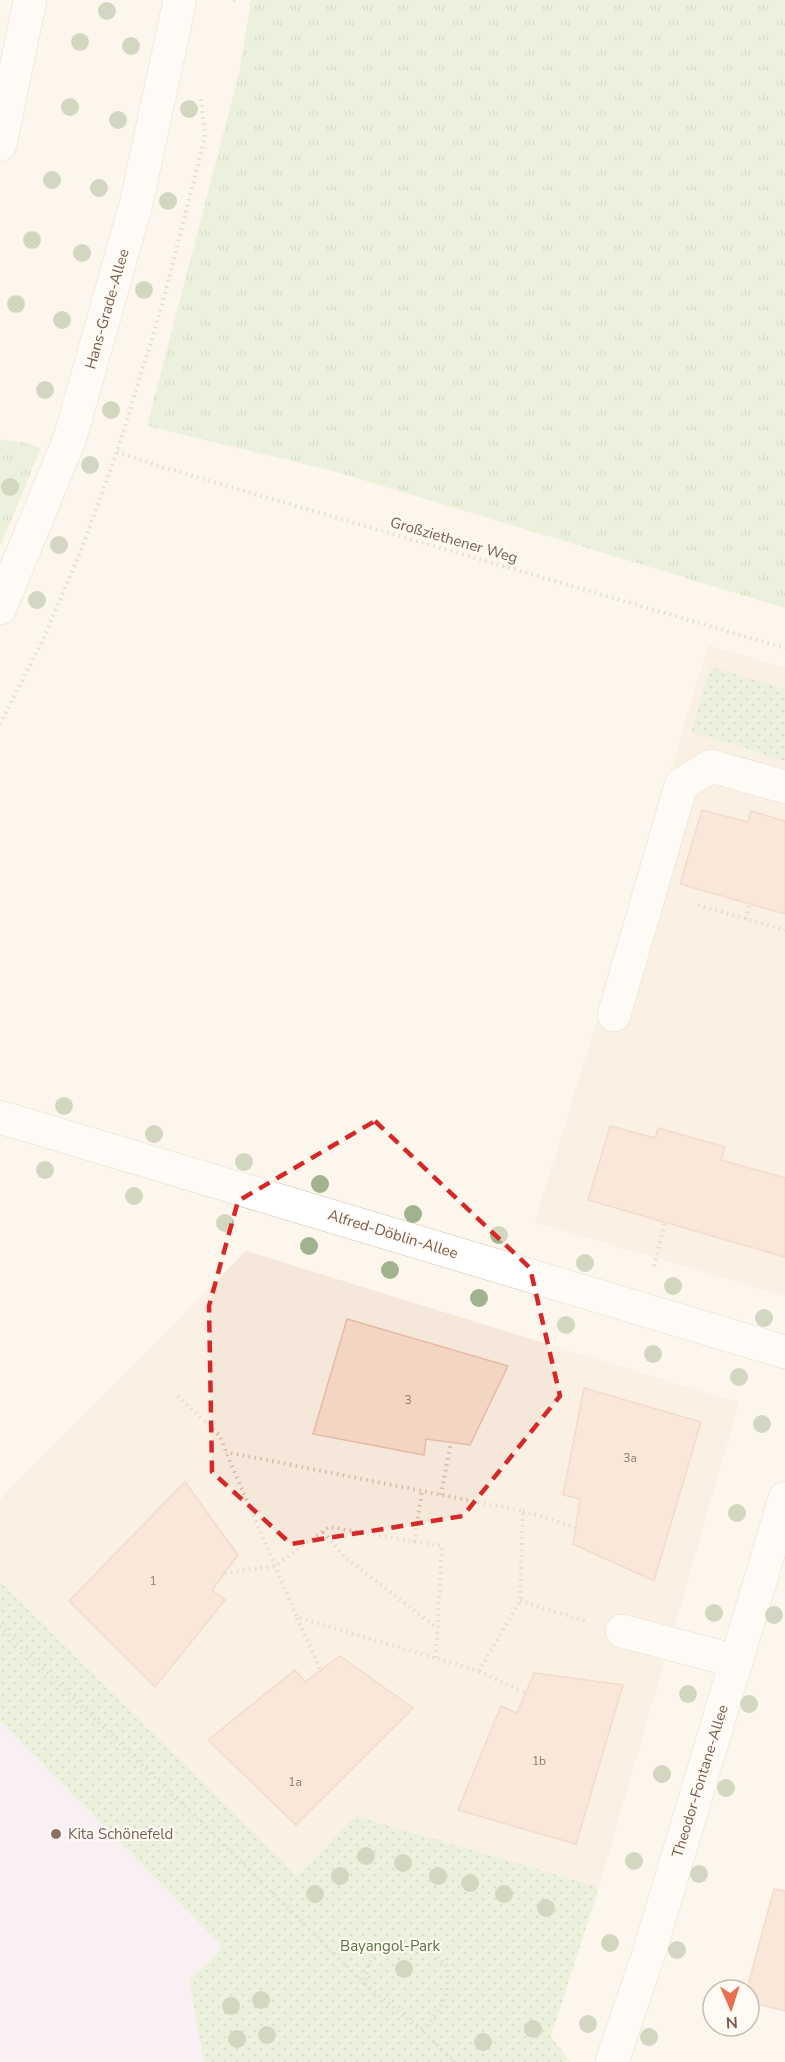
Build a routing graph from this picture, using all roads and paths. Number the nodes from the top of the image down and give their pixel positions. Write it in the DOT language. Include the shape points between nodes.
graph roads {
  1 [pos="30,0"];
  2 [pos="180,0"];
  3 [pos="205,136"];
  4 [pos="0,145"];
  5 [pos="117,452"];
  6 [pos="0,608"];
  7 [pos="785,648"];
  8 [pos="0,724"];
  9 [pos="785,787"];
  10 [pos="749,904"];
  11 [pos="698,905"];
  12 [pos="746,919"];
  13 [pos="785,930"];
  14 [pos="614,1015"];
  15 [pos="0,1117"];
  16 [pos="665,1222"];
  17 [pos="654,1266"];
  18 [pos="785,1352"];
  19 [pos="178,1396"];
  20 [pos="451,1442"];
  21 [pos="226,1452"];
  22 [pos="422,1491"];
  23 [pos="441,1495"];
  24 [pos="785,1498"];
  25 [pos="523,1512"];
  26 [pos="575,1527"];
  27 [pos="322,1532"];
  28 [pos="414,1542"];
  29 [pos="275,1566"];
  30 [pos="225,1573"];
  31 [pos="520,1601"];
  32 [pos="297,1617"];
  33 [pos="0,1626"];
  34 [pos="437,1629"];
  35 [pos="622,1631"];
  36 [pos="436,1658"];
  37 [pos="736,1661"];
  38 [pos="321,1671"];
  39 [pos="479,1671"];
  40 [pos="525,1693"];
  41 [pos="365,1984"];
  42 [pos="421,2030"];
  43 [pos="454,2062"];
  44 [pos="612,2062"];
  1 -- 4 [label="street"];
  2 -- 6 [label="street, Hans-Grade-Allee" via="136,204 70,438"];
  3 -- 5 [label="path" via="161,309"];
  5 -- 7 [label="path, Großziethener Weg"];
  5 -- 8 [label="path" via="50,624"];
  9 -- 14 [label="street" via="711,766 681,785"];
  10 -- 12 [label="path"];
  11 -- 12 [label="path"];
  12 -- 13 [label="path"];
  15 -- 18 [label="street, Alfred-Döblin-Allee"];
  16 -- 17 [label="path"];
  19 -- 21 [label="path" via="220,1436"];
  20 -- 23 [label="path"];
  21 -- 22 [label="path"];
  21 -- 29 [label="path"];
  22 -- 23 [label="path"];
  22 -- 28 [label="path"];
  23 -- 25 [label="path"];
  24 -- 37 [label="street, Theodor-Fontane-Allee"];
  25 -- 26 [label="path"];
  25 -- 31 [label="path"];
  27 -- 28 [label="path" via="329,1527"];
  27 -- 29 [label="path"];
  27 -- 34 [label="path" via="346,1558"];
  28 -- 34 [label="path" via="442,1546"];
  29 -- 30 [label="path"];
  29 -- 32 [label="path"];
  31 -- 35 [label="path"];
  31 -- 39 [label="path"];
  32 -- 36 [label="path"];
  32 -- 38 [label="path"];
  33 -- 41 [label="path"];
  34 -- 36 [label="path"];
  35 -- 37 [label="street"];
  36 -- 39 [label="path"];
  37 -- 44 [label="street, Theodor-Fontane-Allee" via="649,1953"];
  39 -- 40 [label="path"];
  41 -- 42 [label="path"];
  41 -- 42 [label="path" via="368,1966 376,1952 395,1941 416,1942 436,1954 448,1968 448,1983 436,2016"];
  42 -- 43 [label="path"];
}
